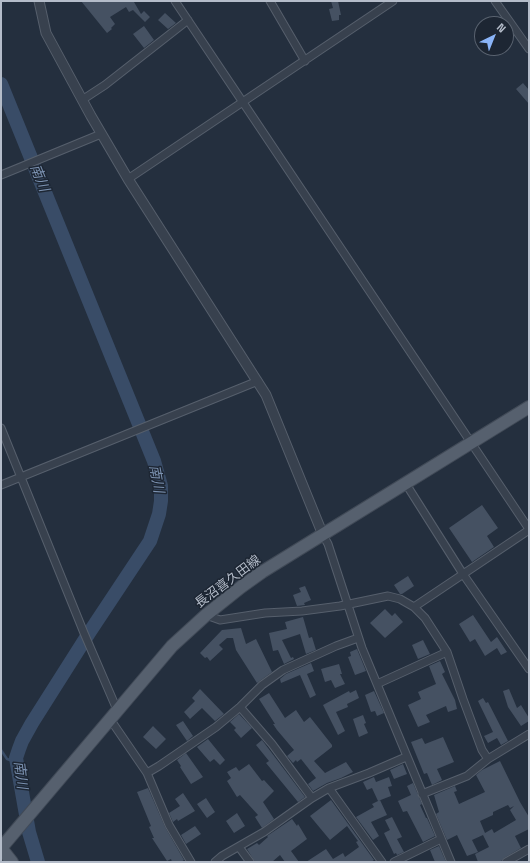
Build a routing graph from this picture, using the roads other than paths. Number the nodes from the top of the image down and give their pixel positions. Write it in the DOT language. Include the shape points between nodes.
graph roads {
  1 [pos="39,1"];
  2 [pos="176,1"];
  3 [pos="270,1"];
  4 [pos="392,1"];
  5 [pos="495,1"];
  6 [pos="188,20"];
  7 [pos="529,49"];
  8 [pos="304,61"];
  9 [pos="82,100"];
  10 [pos="243,102"];
  11 [pos="101,134"];
  12 [pos="1,175"];
  13 [pos="128,179"];
  14 [pos="258,381"];
  15 [pos="529,407"];
  16 [pos="1,428"];
  17 [pos="471,443"];
  18 [pos="21,478"];
  19 [pos="406,484"];
  20 [pos="1,485"];
  21 [pos="529,529"];
  22 [pos="323,535"];
  23 [pos="463,574"];
  24 [pos="348,605"];
  25 [pos="414,607"];
  26 [pos="206,615"];
  27 [pos="358,638"];
  28 [pos="447,652"];
  29 [pos="529,669"];
  30 [pos="377,684"];
  31 [pos="240,707"];
  32 [pos="114,714"];
  33 [pos="528,737"];
  34 [pos="406,756"];
  35 [pos="488,759"];
  36 [pos="147,773"];
  37 [pos="329,788"];
  38 [pos="422,794"];
  39 [pos="312,798"];
  40 [pos="441,839"];
  41 [pos="4,844"];
  42 [pos="239,847"];
  43 [pos="529,849"];
  44 [pos="12,862"];
  45 [pos="191,862"];
  46 [pos="215,862"];
  47 [pos="250,862"];
  48 [pos="382,862"];
  49 [pos="396,862"];
  50 [pos="451,862"];
  51 [pos="506,862"];
  1 -- 9 [label="street" via="46,33"];
  2 -- 6 [label="street"];
  3 -- 8 [label="street"];
  4 -- 8 [label="street"];
  5 -- 7 [label="street"];
  6 -- 9 [label="street"];
  6 -- 10 [label="street"];
  8 -- 10 [label="street"];
  9 -- 11 [label="street"];
  10 -- 13 [label="street"];
  10 -- 17 [label="street"];
  11 -- 12 [label="street"];
  11 -- 13 [label="street"];
  13 -- 14 [label="street"];
  14 -- 18 [label="street"];
  14 -- 22 [label="street" via="271,406"];
  15 -- 17 [label="main road, 長沼喜久田線"];
  16 -- 18 [label="street"];
  17 -- 19 [label="main road, 長沼喜久田線"];
  17 -- 21 [label="street"];
  18 -- 20 [label="street"];
  18 -- 32 [label="street" via="115,705"];
  19 -- 22 [label="main road, 長沼喜久田線"];
  19 -- 23 [label="street"];
  21 -- 23 [label="street"];
  22 -- 24 [label="street"];
  22 -- 26 [label="main road, 長沼喜久田線" via="241,587"];
  23 -- 25 [label="street"];
  23 -- 29 [label="street"];
  24 -- 25 [label="street" via="388,596"];
  24 -- 26 [label="street" via="220,620"];
  24 -- 27 [label="street"];
  25 -- 28 [label="street" via="425,618"];
  26 -- 32 [label="main road, 長沼喜久田線" via="172,646"];
  27 -- 30 [label="street"];
  27 -- 31 [label="street" via="283,670 262,685"];
  28 -- 30 [label="street"];
  28 -- 35 [label="street" via="482,750"];
  30 -- 34 [label="street"];
  31 -- 36 [label="street" via="216,727"];
  31 -- 39 [label="street" via="272,744"];
  32 -- 36 [label="street"];
  32 -- 41 [label="main road, 長沼喜久田線"];
  33 -- 35 [label="street"];
  34 -- 37 [label="street"];
  34 -- 38 [label="street"];
  35 -- 38 [label="street" via="467,776"];
  36 -- 45 [label="street" via="170,825"];
  37 -- 39 [label="street"];
  37 -- 48 [label="street"];
  38 -- 40 [label="street"];
  39 -- 42 [label="street"];
  40 -- 49 [label="street"];
  40 -- 50 [label="street"];
  41 -- 44 [label="main road"];
  42 -- 46 [label="street"];
  42 -- 47 [label="street"];
  43 -- 51 [label="street"];
}
